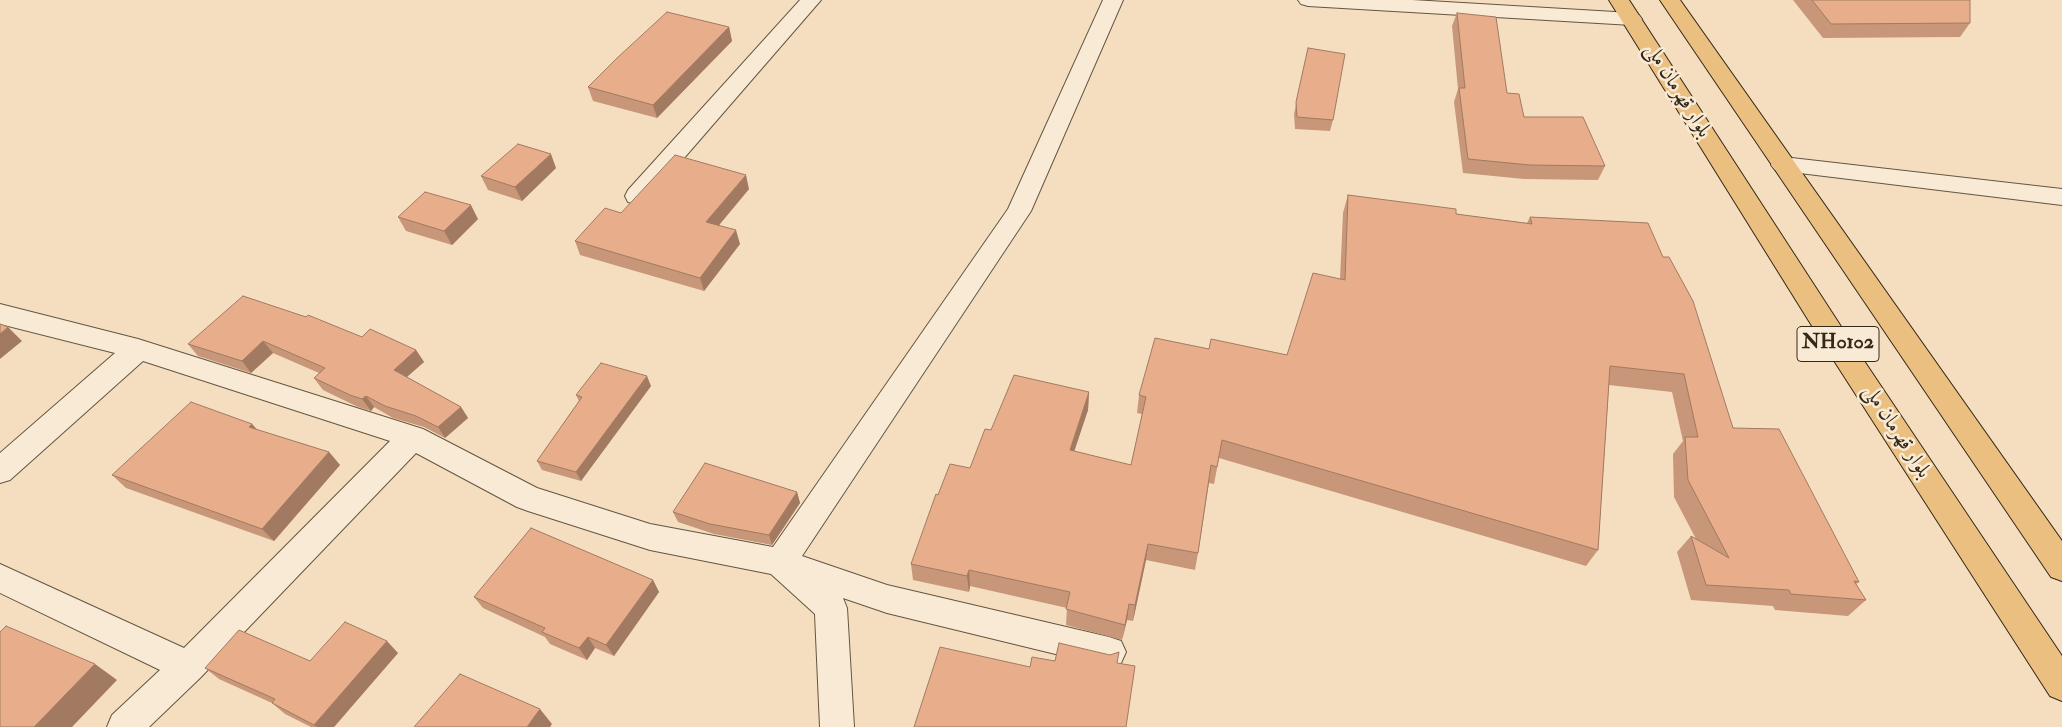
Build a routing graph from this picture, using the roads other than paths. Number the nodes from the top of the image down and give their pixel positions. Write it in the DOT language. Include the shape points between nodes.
graph roads {
  1 [pos="811,0"];
  2 [pos="1113,0"];
  3 [pos="1308,0"];
  4 [pos="1670,0"];
  5 [pos="1626,10"];
  6 [pos="1783,165"];
  7 [pos="637,196"];
  8 [pos="2062,197"];
  9 [pos="0,314"];
  10 [pos="138,349"];
  11 [pos="413,437"];
  12 [pos="0,471"];
  13 [pos="780,562"];
  14 [pos="2062,567"];
  15 [pos="0,578"];
  16 [pos="1110,652"];
  17 [pos="188,667"];
  18 [pos="2062,685"];
  19 [pos="124,727"];
  20 [pos="837,727"];
  1 -- 7 [label="street"];
  2 -- 13 [label="street" via="1019,211"];
  3 -- 5 [label="street"];
  4 -- 6 [label="highway, بلوار قهرمان ملی / NH0102"];
  5 -- 18 [label="highway, بلوار قهرمان ملی / NH0102"];
  6 -- 8 [label="street"];
  6 -- 14 [label="highway, بلوار قهرمان ملی / NH0102"];
  9 -- 10 [label="street"];
  10 -- 11 [label="street"];
  10 -- 12 [label="street"];
  11 -- 13 [label="street" via="528,498 650,538"];
  11 -- 17 [label="street"];
  13 -- 16 [label="street" via="887,599"];
  13 -- 20 [label="street" via="831,608"];
  15 -- 17 [label="street"];
  17 -- 19 [label="street"];
}
